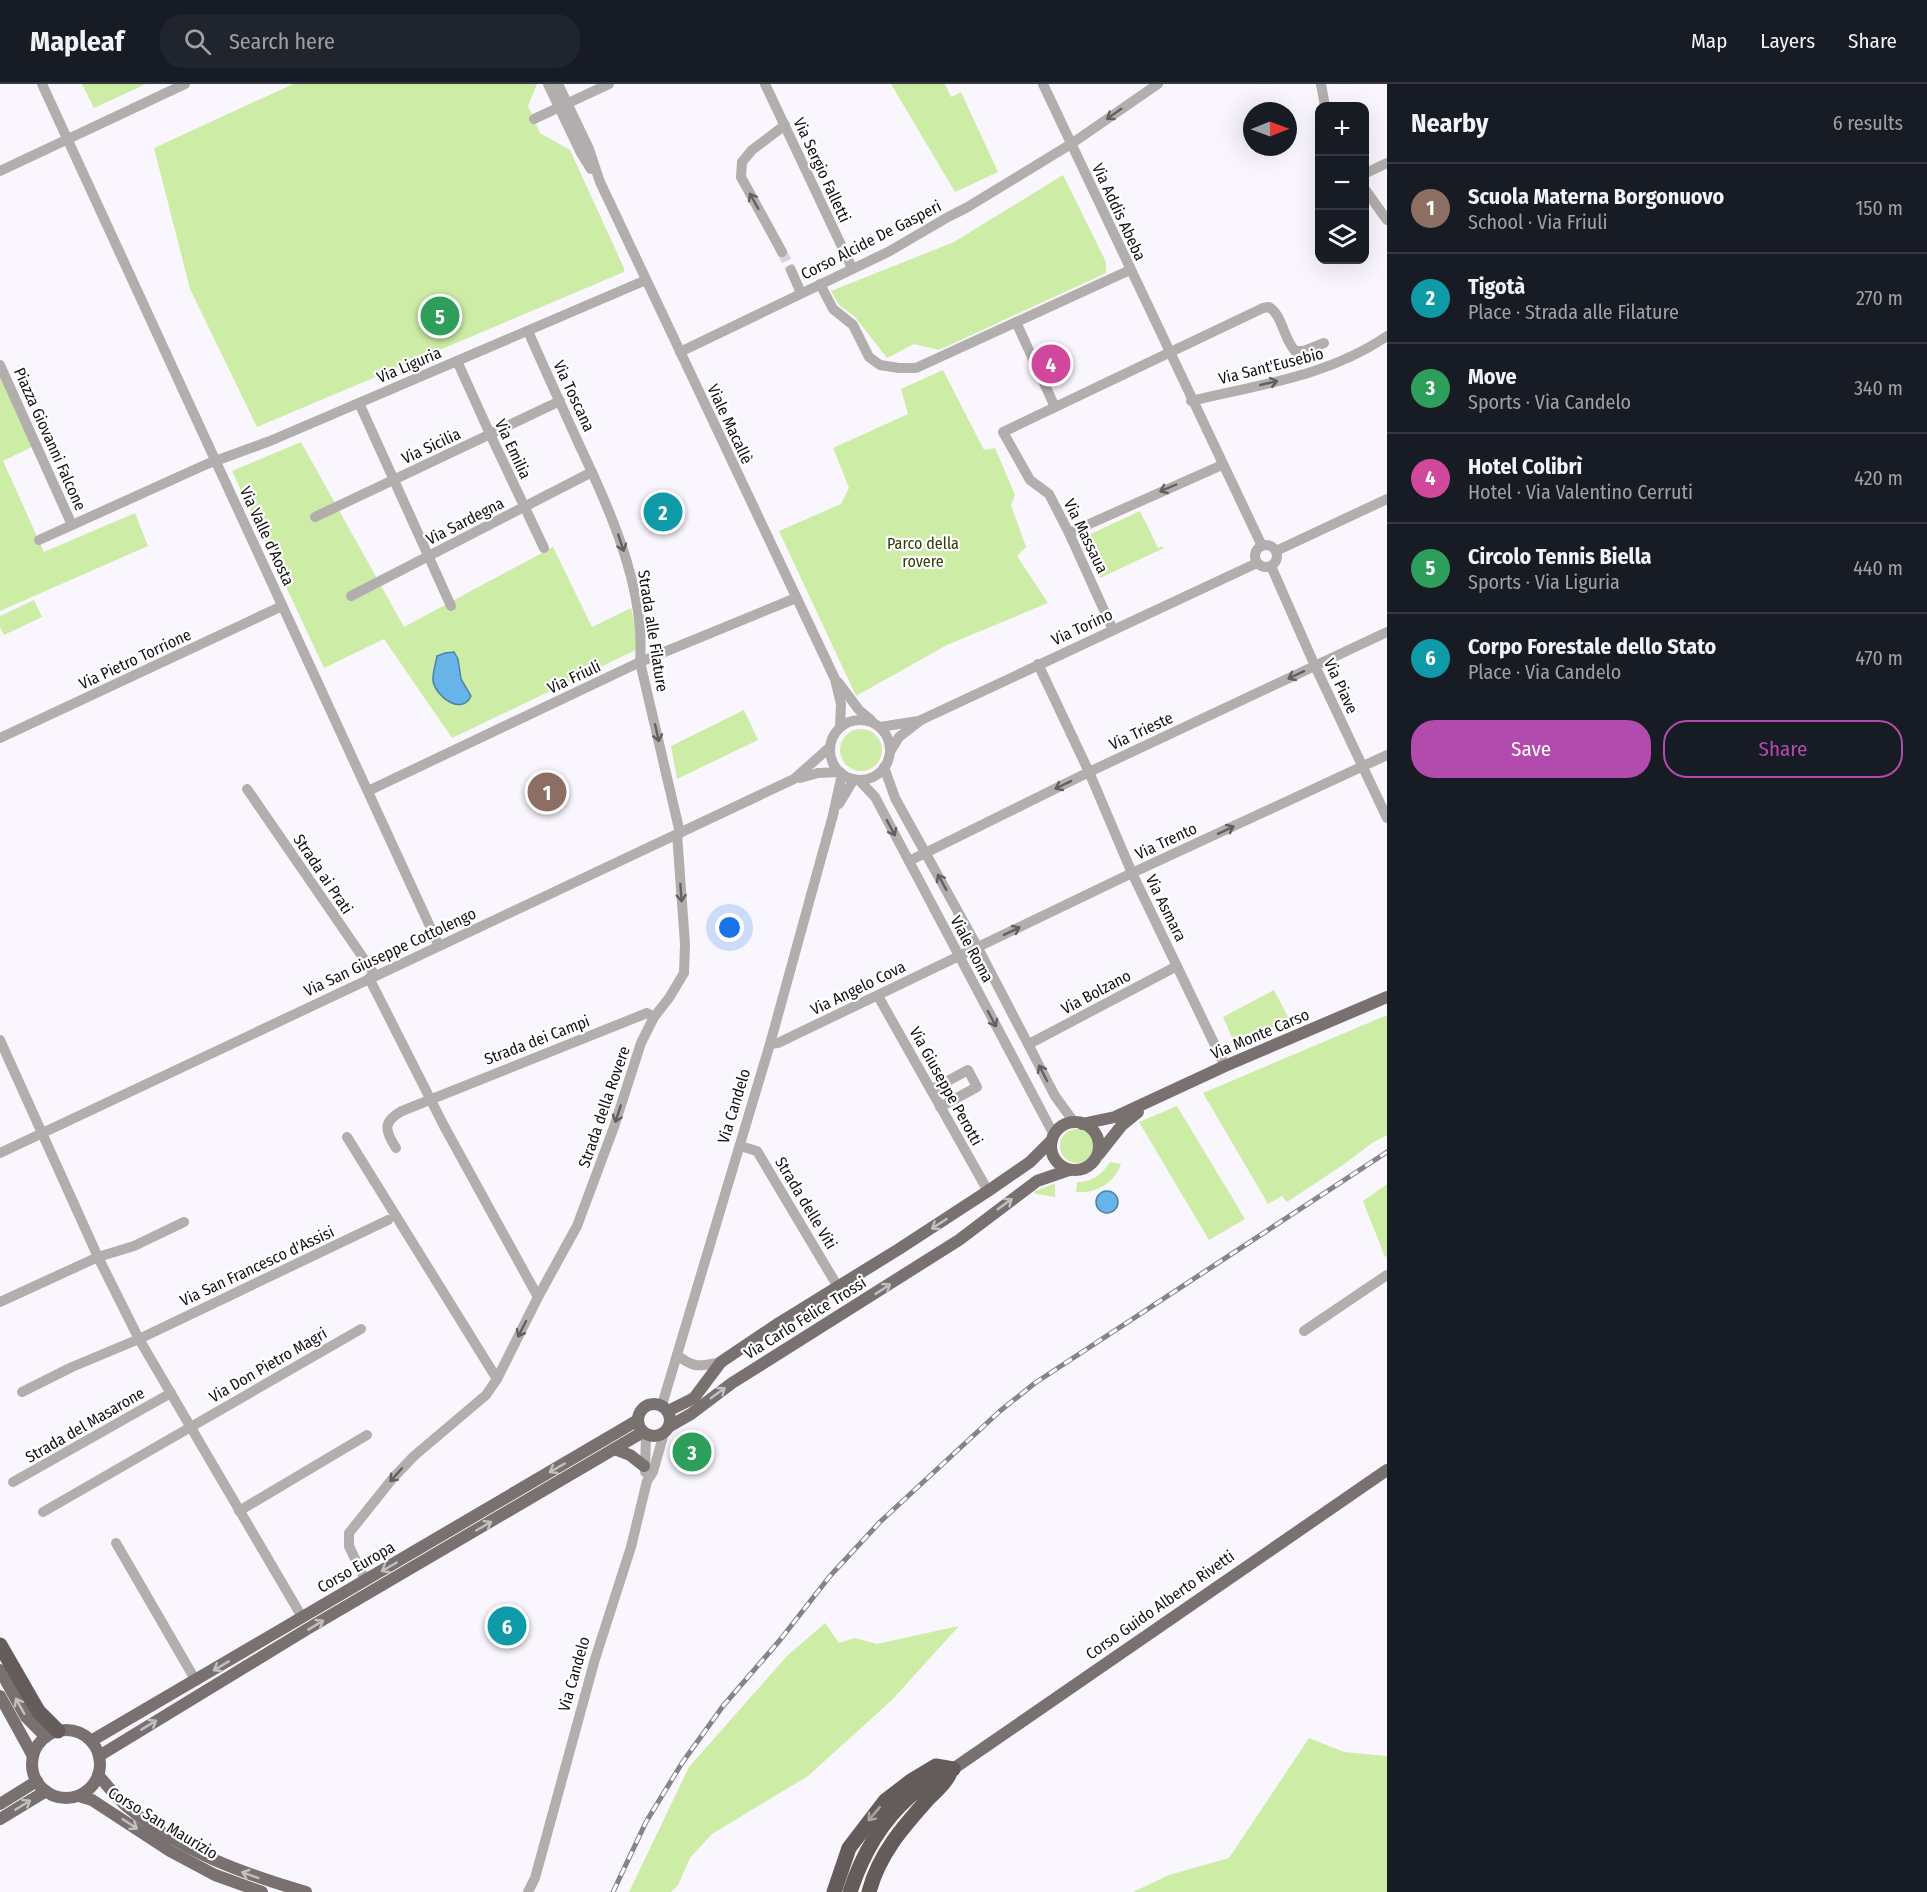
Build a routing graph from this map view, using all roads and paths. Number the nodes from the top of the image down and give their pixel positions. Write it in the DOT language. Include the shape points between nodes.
graph roads {
  1 [pos="42,84"];
  2 [pos="185,84"];
  3 [pos="548,84"];
  4 [pos="558,84"];
  5 [pos="609,84"];
  6 [pos="765,84"];
  7 [pos="1043,84"];
  8 [pos="1158,84"];
  9 [pos="1322,84"];
  10 [pos="1324,102"];
  11 [pos="563,106"];
  12 [pos="534,119"];
  13 [pos="784,125"];
  14 [pos="68,139"];
  15 [pos="1071,144"];
  16 [pos="1387,163"];
  17 [pos="0,171"];
  18 [pos="1369,172"];
  19 [pos="1369,194"];
  20 [pos="1387,220"];
  21 [pos="782,252"];
  22 [pos="852,268"];
  23 [pos="790,270"];
  24 [pos="1130,270"];
  25 [pos="646,280"];
  26 [pos="820,284"];
  27 [pos="801,293"];
  28 [pos="1016,322"];
  29 [pos="528,331"];
  30 [pos="1387,336"];
  31 [pos="1324,343"];
  32 [pos="680,352"];
  33 [pos="1168,352"];
  34 [pos="458,361"];
  35 [pos="0,365"];
  36 [pos="560,401"];
  37 [pos="1191,401"];
  38 [pos="359,403"];
  39 [pos="1055,407"];
  40 [pos="490,434"];
  41 [pos="216,462"];
  42 [pos="1222,465"];
  43 [pos="592,472"];
  44 [pos="394,480"];
  45 [pos="1387,499"];
  46 [pos="524,507"];
  47 [pos="315,518"];
  48 [pos="72,525"];
  49 [pos="1069,532"];
  50 [pos="39,540"];
  51 [pos="1262,546"];
  52 [pos="544,548"];
  53 [pos="1276,551"];
  54 [pos="429,556"];
  55 [pos="1257,563"];
  56 [pos="1271,566"];
  57 [pos="351,596"];
  58 [pos="796,598"];
  59 [pos="282,606"];
  60 [pos="451,606"];
  61 [pos="1113,630"];
  62 [pos="1387,632"];
  63 [pos="640,662"];
  64 [pos="1038,664"];
  65 [pos="1315,666"];
  66 [pos="835,679"];
  67 [pos="921,720"];
  68 [pos="876,725"];
  69 [pos="840,728"];
  70 [pos="0,738"];
  71 [pos="830,747"];
  72 [pos="890,752"];
  73 [pos="1387,755"];
  74 [pos="884,767"];
  75 [pos="1362,767"];
  76 [pos="841,772"];
  77 [pos="1089,772"];
  78 [pos="794,779"];
  79 [pos="856,779"];
  80 [pos="247,789"];
  81 [pos="368,791"];
  82 [pos="833,815"];
  83 [pos="1387,818"];
  84 [pos="678,834"];
  85 [pos="925,852"];
  86 [pos="909,861"];
  87 [pos="1132,873"];
  88 [pos="439,946"];
  89 [pos="978,948"];
  90 [pos="959,956"];
  91 [pos="1177,966"];
  92 [pos="372,976"];
  93 [pos="878,996"];
  94 [pos="1387,997"];
  95 [pos="654,1017"];
  96 [pos="0,1041"];
  97 [pos="770,1044"];
  98 [pos="1029,1044"];
  99 [pos="1225,1066"];
  100 [pos="931,1090"];
  101 [pos="430,1098"];
  102 [pos="1148,1103"];
  103 [pos="940,1107"];
  104 [pos="1078,1123"];
  105 [pos="41,1134"];
  106 [pos="347,1137"];
  107 [pos="1053,1138"];
  108 [pos="740,1146"];
  109 [pos="396,1148"];
  110 [pos="0,1153"];
  111 [pos="1095,1159"];
  112 [pos="1069,1170"];
  113 [pos="988,1191"];
  114 [pos="388,1220"];
  115 [pos="184,1222"];
  116 [pos="98,1257"];
  117 [pos="1387,1275"];
  118 [pos="838,1287"];
  119 [pos="537,1297"];
  120 [pos="0,1302"];
  121 [pos="361,1329"];
  122 [pos="1304,1331"];
  123 [pos="139,1339"];
  124 [pos="677,1355"];
  125 [pos="721,1362"];
  126 [pos="497,1379"];
  127 [pos="22,1392"];
  128 [pos="171,1393"];
  129 [pos="665,1408"];
  130 [pos="190,1427"];
  131 [pos="642,1429"];
  132 [pos="667,1430"];
  133 [pos="367,1435"];
  134 [pos="614,1449"];
  135 [pos="644,1466"];
  136 [pos="1387,1470"];
  137 [pos="646,1481"];
  138 [pos="13,1482"];
  139 [pos="239,1511"];
  140 [pos="43,1512"];
  141 [pos="116,1543"];
  142 [pos="365,1580"];
  143 [pos="302,1617"];
  144 [pos="0,1645"];
  145 [pos="0,1670"];
  146 [pos="195,1681"];
  147 [pos="0,1696"];
  148 [pos="52,1734"];
  149 [pos="91,1741"];
  150 [pos="33,1756"];
  151 [pos="99,1756"];
  152 [pos="953,1768"];
  153 [pos="98,1775"];
  154 [pos="37,1781"];
  155 [pos="46,1791"];
  156 [pos="79,1796"];
  157 [pos="0,1804"];
  158 [pos="0,1819"];
  159 [pos="535,1878"];
  160 [pos="262,1892"];
  161 [pos="306,1892"];
  162 [pos="528,1892"];
  163 [pos="534,1892"];
  164 [pos="834,1892"];
  165 [pos="850,1892"];
  166 [pos="869,1892"];
  1 -- 14 [label="street, Via Valle d'Aosta"];
  2 -- 14 [label="street"];
  3 -- 11 [label="street, Viale Macallè"];
  4 -- 11 [label="street, Viale Macallè"];
  5 -- 11 [label="street"];
  6 -- 13 [label="street, Via Sergio Falletti"];
  7 -- 15 [label="street, Via Addis Abeba"];
  8 -- 15 [label="street, Corso Alcide De Gasperi, one-way"];
  9 -- 10 [label="street"];
  11 -- 12 [label="street"];
  11 -- 25 [label="street, Viale Macallè" via="589,149 600,182"];
  21 -- 13 [label="street, one-way" via="741,177 742,162"];
  13 -- 22 [label="street, Via Sergio Falletti"];
  14 -- 17 [label="street"];
  14 -- 41 [label="street, Via Valle d'Aosta"];
  15 -- 22 [label="street, Corso Alcide De Gasperi" via="966,208"];
  15 -- 24 [label="street, Via Addis Abeba"];
  16 -- 18 [label="street"];
  19 -- 20 [label="street"];
  22 -- 26 [label="street, Corso Alcide De Gasperi"];
  23 -- 27 [label="street"];
  24 -- 28 [label="street"];
  24 -- 33 [label="street, Via Addis Abeba"];
  25 -- 29 [label="street, Via Liguria"];
  25 -- 32 [label="street, Viale Macallè"];
  26 -- 27 [label="street, Corso Alcide De Gasperi"];
  26 -- 28 [label="street" via="833,309 853,325 869,357 880,365 916,368"];
  27 -- 32 [label="street, Corso Alcide De Gasperi"];
  28 -- 39 [label="street"];
  29 -- 34 [label="street, Via Liguria"];
  29 -- 36 [label="street, Via Toscana"];
  37 -- 30 [label="street, Via Sant'Eusebio, one-way" via="1333,366"];
  31 -- 33 [label="street" via="1295,351 1276,312 1269,307"];
  32 -- 58 [label="street, Viale Macallè"];
  33 -- 37 [label="street, Via Addis Abeba"];
  33 -- 39 [label="street"];
  34 -- 38 [label="street, Via Liguria"];
  34 -- 40 [label="street, Via Emilia"];
  35 -- 48 [label="street, Piazza Giovanni Falcone"];
  36 -- 40 [label="street, Via Sicilia"];
  36 -- 43 [label="street, Via Toscana"];
  37 -- 42 [label="street, Via Addis Abeba"];
  38 -- 41 [label="street, Via Liguria"];
  38 -- 44 [label="street"];
  39 -- 49 [label="street, Via Massaua" via="1003,432 1030,480 1049,494"];
  40 -- 44 [label="street, Via Sicilia"];
  40 -- 46 [label="street, Via Emilia"];
  41 -- 48 [label="street, Piazza Giovanni Falcone"];
  41 -- 59 [label="street, Via Valle d'Aosta"];
  42 -- 49 [label="street, one-way"];
  42 -- 51 [label="street, Via Addis Abeba"];
  43 -- 46 [label="street, Via Sardegna"];
  43 -- 63 [label="street, Strada alle Filature, one-way" via="617,531 631,580 642,639"];
  44 -- 47 [label="street, Via Sicilia"];
  44 -- 54 [label="street"];
  45 -- 53 [label="street"];
  46 -- 52 [label="street, Via Emilia"];
  46 -- 54 [label="street, Via Sardegna"];
  48 -- 50 [label="street, Piazza Giovanni Falcone"];
  49 -- 61 [label="street, Via Massaua"];
  51 -- 53 [label="street"];
  51 -- 55 [label="street" via="1255,554"];
  53 -- 56 [label="street"];
  54 -- 57 [label="street, Via Sardegna"];
  54 -- 60 [label="street"];
  55 -- 56 [label="street"];
  55 -- 61 [label="street, Via Torino"];
  56 -- 65 [label="street, Via Piave"];
  58 -- 63 [label="street, Via Friuli"];
  58 -- 66 [label="street, Viale Macallè"];
  59 -- 70 [label="street, Via Pietro Torrione"];
  59 -- 81 [label="street, Via Valle d'Aosta"];
  61 -- 64 [label="street, Via Torino"];
  62 -- 65 [label="street, Via Trieste"];
  63 -- 81 [label="street, Via Friuli"];
  63 -- 84 [label="street, Strada alle Filature, one-way"];
  64 -- 67 [label="street, Via Torino"];
  64 -- 77 [label="street, Via Asmara"];
  65 -- 75 [label="street, Via Piave"];
  65 -- 77 [label="street, Via Trieste, one-way"];
  66 -- 68 [label="street, Viale Macallè"];
  66 -- 69 [label="street, Viale Macallè" via="841,704"];
  67 -- 68 [label="street, Via Torino"];
  67 -- 72 [label="street, Via Torino" via="899,737"];
  68 -- 69 [label="street" via="856,720"];
  68 -- 72 [label="street" via="886,734"];
  69 -- 71 [label="street"];
  71 -- 76 [label="street"];
  71 -- 78 [label="street, Via San Giuseppe Cottolengo"];
  72 -- 74 [label="street"];
  73 -- 75 [label="street, Via Trento"];
  74 -- 79 [label="street" via="869,778"];
  74 -- 85 [label="street, Viale Roma" via="895,798"];
  75 -- 83 [label="street, Via Piave"];
  87 -- 75 [label="street, Via Trento, one-way"];
  76 -- 78 [label="street, Via San Giuseppe Cottolengo"];
  76 -- 79 [label="street"];
  76 -- 82 [label="street, Via Candelo"];
  77 -- 85 [label="street, Via Trieste, one-way"];
  77 -- 87 [label="street, Via Asmara"];
  78 -- 84 [label="street, Via San Giuseppe Cottolengo"];
  79 -- 82 [label="street, Via Candelo"];
  79 -- 86 [label="street, Viale Roma, one-way" via="875,797"];
  80 -- 92 [label="street, Strada ai Prati"];
  81 -- 88 [label="street, Via Valle d'Aosta"];
  82 -- 97 [label="street, Via Candelo"];
  84 -- 88 [label="street, Via San Giuseppe Cottolengo"];
  84 -- 95 [label="street, Strada della Rovere, one-way" via="684,973"];
  85 -- 86 [label="street, Via Trieste"];
  89 -- 85 [label="street, Viale Roma, one-way"];
  86 -- 90 [label="street, Viale Roma"];
  89 -- 87 [label="street, Via Trento, one-way"];
  87 -- 91 [label="street, Via Asmara"];
  88 -- 92 [label="street, Via San Giuseppe Cottolengo"];
  89 -- 90 [label="street, Via Trento"];
  89 -- 98 [label="street, Viale Roma"];
  90 -- 93 [label="street, Via Angelo Cova"];
  90 -- 107 [label="street, Viale Roma, one-way"];
  91 -- 98 [label="street, Via Bolzano"];
  91 -- 99 [label="street, Via Asmara"];
  92 -- 101 [label="street"];
  92 -- 105 [label="street, Via San Giuseppe Cottolengo"];
  93 -- 97 [label="street, Via Angelo Cova"];
  93 -- 100 [label="street, Via Giuseppe Perotti"];
  94 -- 99 [label="main road, Via Monte Carso"];
  95 -- 101 [label="street, Strada dei Campi" via="647,1013"];
  95 -- 119 [label="street, Strada della Rovere, one-way" via="641,1043 577,1226"];
  96 -- 105 [label="street, Strada del Masarone"];
  97 -- 108 [label="street, Via Candelo"];
  104 -- 98 [label="street, Viale Roma, one-way" via="1055,1096"];
  99 -- 102 [label="main road, Via Monte Carso"];
  100 -- 103 [label="street, Via Giuseppe Perotti"];
  100 -- 103 [label="street" via="968,1070 977,1087"];
  101 -- 109 [label="street, Strada dei Campi" via="391,1117 388,1136"];
  101 -- 119 [label="street"];
  102 -- 104 [label="main road, Via Monte Carso" via="1115,1117"];
  102 -- 111 [label="main road, Via Monte Carso" via="1122,1125"];
  103 -- 113 [label="street, Via Giuseppe Perotti"];
  104 -- 107 [label="main road" via="1062,1126"];
  104 -- 111 [label="main road" via="1097,1138"];
  105 -- 110 [label="street, Via San Giuseppe Cottolengo"];
  105 -- 116 [label="street, Strada del Masarone"];
  106 -- 126 [label="street"];
  107 -- 112 [label="main road" via="1054,1158"];
  107 -- 113 [label="main road, Via Carlo Felice Trossi" via="1030,1162"];
  108 -- 118 [label="street, Strada delle Viti" via="757,1151"];
  108 -- 124 [label="street, Via Candelo"];
  111 -- 112 [label="main road" via="1084,1169"];
  132 -- 112 [label="main road, Via Carlo Felice Trossi, one-way" via="732,1383 959,1240 1037,1181"];
  113 -- 118 [label="main road, Via Carlo Felice Trossi, one-way"];
  114 -- 123 [label="street, Via San Francesco d'Assisi"];
  115 -- 116 [label="street" via="134,1246"];
  116 -- 120 [label="street"];
  116 -- 123 [label="street, Strada del Masarone"];
  117 -- 122 [label="street"];
  118 -- 125 [label="main road, Via Carlo Felice Trossi"];
  119 -- 126 [label="street, Strada della Rovere, one-way"];
  121 -- 130 [label="street, Via Don Pietro Magri"];
  123 -- 127 [label="street"];
  123 -- 128 [label="street, Strada del Masarone"];
  124 -- 125 [label="street, Via Carlo Felice Trossi" via="690,1365"];
  124 -- 129 [label="street, Via Candelo"];
  125 -- 129 [label="main road, Via Carlo Felice Trossi" via="694,1398"];
  126 -- 142 [label="street, Strada della Rovere, one-way" via="486,1395 414,1456 350,1533 349,1546"];
  128 -- 130 [label="street, Strada del Masarone"];
  128 -- 138 [label="street, Strada del Masarone"];
  129 -- 131 [label="main road" via="652,1403 644,1407"];
  129 -- 132 [label="main road, Via Candelo" via="671,1418"];
  130 -- 139 [label="street, Strada del Masarone"];
  130 -- 140 [label="street"];
  131 -- 132 [label="main road" via="655,1437"];
  131 -- 134 [label="main road, Corso Europa"];
  131 -- 135 [label="street, Via Candelo"];
  131 -- 142 [label="main road, Corso Europa, one-way"];
  132 -- 137 [label="street, Via Candelo"];
  133 -- 139 [label="street"];
  134 -- 135 [label="main road"];
  151 -- 134 [label="main road, Corso Europa, one-way"];
  135 -- 137 [label="street, Via Candelo"];
  136 -- 152 [label="main road, Corso Guido Alberto Rivetti"];
  137 -- 159 [label="street, Via Candelo"];
  139 -- 143 [label="street, Strada del Masarone"];
  141 -- 146 [label="street"];
  142 -- 143 [label="main road, Corso Europa"];
  143 -- 146 [label="main road, Corso Europa, one-way"];
  144 -- 148 [label="highway"];
  148 -- 145 [label="main road, one-way" via="26,1717"];
  146 -- 149 [label="main road, Corso Europa"];
  147 -- 150 [label="main road"];
  148 -- 149 [label="main road" via="76,1732"];
  148 -- 150 [label="main road"];
  149 -- 151 [label="main road"];
  150 -- 154 [label="main road"];
  151 -- 153 [label="main road"];
  152 -- 164 [label="highway, one-way" via="936,1766 885,1801 849,1848"];
  152 -- 165 [label="highway" via="911,1795 890,1816 858,1868"];
  152 -- 166 [label="highway" via="944,1785 885,1851"];
  153 -- 156 [label="main road" via="94,1784"];
  161 -- 153 [label="main road, Corso San Maurizio, one-way" via="222,1864 164,1833 129,1809"];
  154 -- 155 [label="main road"];
  154 -- 157 [label="main road"];
  155 -- 156 [label="main road" via="56,1797"];
  158 -- 155 [label="main road, one-way"];
  156 -- 160 [label="main road, Corso San Maurizio, one-way" via="92,1800 215,1875"];
  159 -- 162 [label="street, Via Candelo"];
  159 -- 163 [label="street, Via Candelo"];
}
